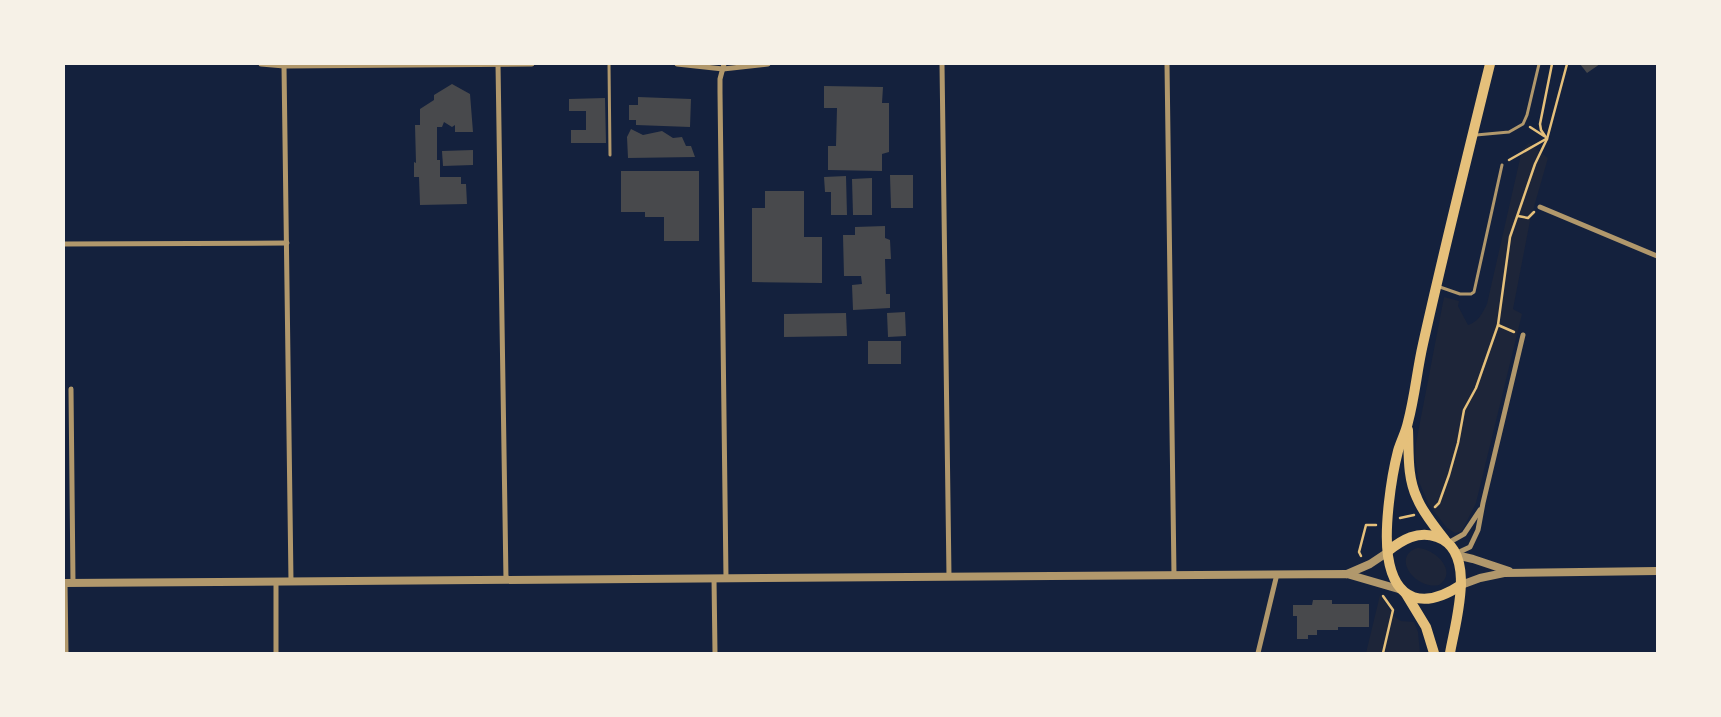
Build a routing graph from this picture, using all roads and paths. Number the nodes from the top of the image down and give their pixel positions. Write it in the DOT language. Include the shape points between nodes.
graph roads {
  1 [pos="261,64"];
  2 [pos="498,64"];
  3 [pos="532,64"];
  4 [pos="609,64"];
  5 [pos="677,64"];
  6 [pos="768,64"];
  7 [pos="942,64"];
  8 [pos="1167,64"];
  9 [pos="1490,64"];
  10 [pos="1539,64"];
  11 [pos="1552,64"];
  12 [pos="1567,64"];
  13 [pos="284,66"];
  14 [pos="723,66"];
  15 [pos="1523,124"];
  16 [pos="1473,135"];
  17 [pos="1547,138"];
  18 [pos="610,154"];
  19 [pos="1502,165"];
  20 [pos="1540,207"];
  21 [pos="1518,216"];
  22 [pos="287,243"];
  23 [pos="64,244"];
  24 [pos="1657,256"];
  25 [pos="1437,286"];
  26 [pos="1498,325"];
  27 [pos="1523,335"];
  28 [pos="71,388"];
  29 [pos="1408,424"];
  30 [pos="1483,503"];
  31 [pos="1424,512"];
  32 [pos="1388,522"];
  33 [pos="1446,542"];
  34 [pos="1388,551"];
  35 [pos="1359,552"];
  36 [pos="1456,554"];
  37 [pos="1657,571"];
  38 [pos="1518,572"];
  39 [pos="1277,574"];
  40 [pos="1347,574"];
  41 [pos="1174,575"];
  42 [pos="949,576"];
  43 [pos="714,578"];
  44 [pos="726,578"];
  45 [pos="506,580"];
  46 [pos="276,581"];
  47 [pos="291,581"];
  48 [pos="67,583"];
  49 [pos="1461,585"];
  50 [pos="1404,592"];
  51 [pos="1393,610"];
  52 [pos="66,653"];
  53 [pos="276,653"];
  54 [pos="715,653"];
  55 [pos="1258,653"];
  56 [pos="1383,653"];
  57 [pos="1434,653"];
  58 [pos="1450,653"];
  1 -- 13 [label="street"];
  2 -- 3 [label="street"];
  2 -- 13 [label="street"];
  2 -- 45 [label="street"];
  4 -- 18 [label="lane"];
  5 -- 14 [label="street"];
  6 -- 14 [label="street"];
  7 -- 42 [label="street"];
  8 -- 41 [label="street"];
  9 -- 16 [label="main road"];
  10 -- 15 [label="lane"];
  11 -- 17 [label="path" via="1540,124"];
  12 -- 17 [label="path"];
  13 -- 22 [label="street"];
  14 -- 44 [label="street" via="720,92"];
  15 -- 16 [label="lane" via="1509,132"];
  15 -- 17 [label="path"];
  16 -- 25 [label="main road"];
  17 -- 19 [label="path"];
  17 -- 21 [label="path"];
  19 -- 25 [label="lane" via="1474,292 1460,294"];
  20 -- 21 [label="path" via="1528,218"];
  20 -- 24 [label="street"];
  21 -- 26 [label="path" via="1510,237"];
  22 -- 23 [label="street"];
  22 -- 47 [label="street"];
  25 -- 29 [label="main road"];
  26 -- 27 [label="path"];
  26 -- 31 [label="path" via="1476,388 1464,410 1458,444 1440,499 1435,507"];
  27 -- 30 [label="street"];
  28 -- 48 [label="street"];
  29 -- 31 [label="main road" via="1410,476"];
  29 -- 32 [label="main road" via="1396,460"];
  30 -- 33 [label="street" via="1466,533"];
  30 -- 36 [label="street" via="1474,542 1467,550"];
  31 -- 32 [label="path"];
  31 -- 33 [label="main road"];
  32 -- 34 [label="main road"];
  32 -- 35 [label="path" via="1378,526 1366,525"];
  33 -- 34 [label="main road" via="1430,535 1417,535 1405,538"];
  33 -- 36 [label="main road"];
  34 -- 40 [label="street" via="1370,564"];
  34 -- 50 [label="main road" via="1392,570"];
  36 -- 38 [label="street"];
  36 -- 49 [label="main road"];
  37 -- 38 [label="street"];
  38 -- 49 [label="street"];
  39 -- 40 [label="street"];
  39 -- 41 [label="street"];
  39 -- 55 [label="street"];
  40 -- 50 [label="street"];
  41 -- 42 [label="street"];
  42 -- 44 [label="street"];
  43 -- 44 [label="street"];
  43 -- 45 [label="street"];
  43 -- 54 [label="street"];
  45 -- 47 [label="street"];
  46 -- 47 [label="street"];
  46 -- 48 [label="street"];
  46 -- 53 [label="street"];
  48 -- 52 [label="street"];
  49 -- 50 [label="main road" via="1432,599"];
  49 -- 58 [label="main road"];
  50 -- 57 [label="main road" via="1426,627"];
  51 -- 56 [label="path"];
}
